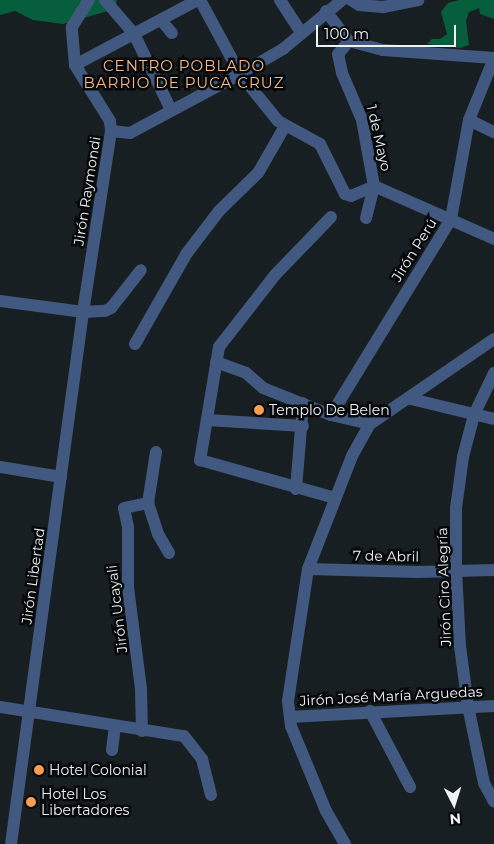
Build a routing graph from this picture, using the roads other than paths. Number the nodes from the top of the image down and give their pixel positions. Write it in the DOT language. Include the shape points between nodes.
graph roads {
  1 [pos="89,0"];
  2 [pos="105,0"];
  3 [pos="199,0"];
  4 [pos="280,0"];
  5 [pos="342,0"];
  6 [pos="351,0"];
  7 [pos="418,0"];
  8 [pos="326,11"];
  9 [pos="161,20"];
  10 [pos="301,32"];
  11 [pos="172,33"];
  12 [pos="134,34"];
  13 [pos="349,41"];
  14 [pos="494,58"];
  15 [pos="75,65"];
  16 [pos="240,74"];
  17 [pos="171,110"];
  18 [pos="469,120"];
  19 [pos="286,126"];
  20 [pos="111,131"];
  21 [pos="494,132"];
  22 [pos="374,186"];
  23 [pos="331,217"];
  24 [pos="366,218"];
  25 [pos="451,219"];
  26 [pos="494,239"];
  27 [pos="141,270"];
  28 [pos="0,301"];
  29 [pos="83,312"];
  30 [pos="494,339"];
  31 [pos="135,344"];
  32 [pos="216,362"];
  33 [pos="494,373"];
  34 [pos="412,399"];
  35 [pos="304,403"];
  36 [pos="331,415"];
  37 [pos="474,415"];
  38 [pos="494,419"];
  39 [pos="206,420"];
  40 [pos="370,424"];
  41 [pos="303,426"];
  42 [pos="156,452"];
  43 [pos="0,467"];
  44 [pos="61,477"];
  45 [pos="296,489"];
  46 [pos="335,498"];
  47 [pos="148,503"];
  48 [pos="169,553"];
  49 [pos="308,569"];
  50 [pos="456,570"];
  51 [pos="494,570"];
  52 [pos="468,706"];
  53 [pos="494,706"];
  54 [pos="0,707"];
  55 [pos="370,711"];
  56 [pos="29,714"];
  57 [pos="290,717"];
  58 [pos="115,727"];
  59 [pos="142,731"];
  60 [pos="112,750"];
  61 [pos="410,787"];
  62 [pos="211,795"];
  63 [pos="494,802"];
  64 [pos="10,844"];
  65 [pos="345,844"];
  1 -- 15 [label="street, Jirón Raymondi" via="72,28"];
  2 -- 12 [label="street"];
  3 -- 9 [label="street"];
  3 -- 16 [label="street"];
  4 -- 10 [label="street"];
  5 -- 8 [label="street"];
  6 -- 7 [label="street" via="359,5 384,7"];
  8 -- 10 [label="street"];
  8 -- 13 [label="street"];
  9 -- 11 [label="street"];
  9 -- 12 [label="street"];
  10 -- 16 [label="street" via="284,49"];
  12 -- 15 [label="street"];
  12 -- 17 [label="street"];
  13 -- 14 [label="street" via="383,50"];
  13 -- 22 [label="street, 1 de Mayo" via="338,54 342,73 362,120"];
  14 -- 18 [label="street, Jirón Perú"];
  15 -- 20 [label="street, Jirón Raymondi" via="110,121"];
  16 -- 17 [label="street"];
  16 -- 19 [label="street" via="278,121"];
  17 -- 20 [label="street" via="130,134"];
  18 -- 21 [label="street"];
  18 -- 25 [label="street, Jirón Perú"];
  19 -- 22 [label="street" via="320,144 345,194 351,196"];
  19 -- 31 [label="street" via="258,173 219,211 187,252"];
  20 -- 29 [label="street, Jirón Raymondi"];
  22 -- 24 [label="street, 1 de Mayo"];
  22 -- 25 [label="street"];
  23 -- 32 [label="street" via="265,287 219,347"];
  25 -- 26 [label="street"];
  25 -- 36 [label="street, Jirón Perú"];
  27 -- 29 [label="street" via="108,310"];
  28 -- 29 [label="street"];
  29 -- 44 [label="street, Jirón Libertad"];
  30 -- 34 [label="street"];
  32 -- 35 [label="street" via="246,373 263,388"];
  32 -- 39 [label="street"];
  33 -- 37 [label="street, Jirón Ciro Alegría"];
  34 -- 37 [label="street"];
  34 -- 40 [label="street"];
  35 -- 36 [label="street"];
  35 -- 41 [label="street"];
  36 -- 40 [label="street"];
  37 -- 38 [label="street"];
  37 -- 50 [label="street, Jirón Ciro Alegría" via="463,457 456,508"];
  39 -- 41 [label="street"];
  39 -- 45 [label="street" via="200,460"];
  40 -- 46 [label="street" via="352,456"];
  41 -- 45 [label="street"];
  42 -- 47 [label="street"];
  43 -- 44 [label="street"];
  44 -- 56 [label="street, Jirón Libertad"];
  45 -- 46 [label="street"];
  46 -- 49 [label="street"];
  47 -- 48 [label="street" via="158,534"];
  47 -- 59 [label="street, Jirón Ucayali" via="124,508"];
  49 -- 50 [label="street, 7 de Abril"];
  49 -- 57 [label="street" via="289,679"];
  50 -- 51 [label="street, 7 de Abril"];
  50 -- 52 [label="street, Jirón Ciro Alegría" via="460,646"];
  52 -- 53 [label="street, Jirón José María Arguedas"];
  52 -- 55 [label="street, Jirón José María Arguedas"];
  52 -- 63 [label="street, Jirón Ciro Alegría" via="484,783"];
  54 -- 56 [label="street"];
  55 -- 57 [label="street, Jirón José María Arguedas"];
  55 -- 61 [label="street"];
  56 -- 58 [label="street"];
  56 -- 64 [label="street, Jirón Libertad"];
  57 -- 65 [label="street" via="326,811"];
  58 -- 59 [label="street"];
  58 -- 60 [label="street"];
  59 -- 62 [label="street" via="176,734 190,742 202,759"];
}
